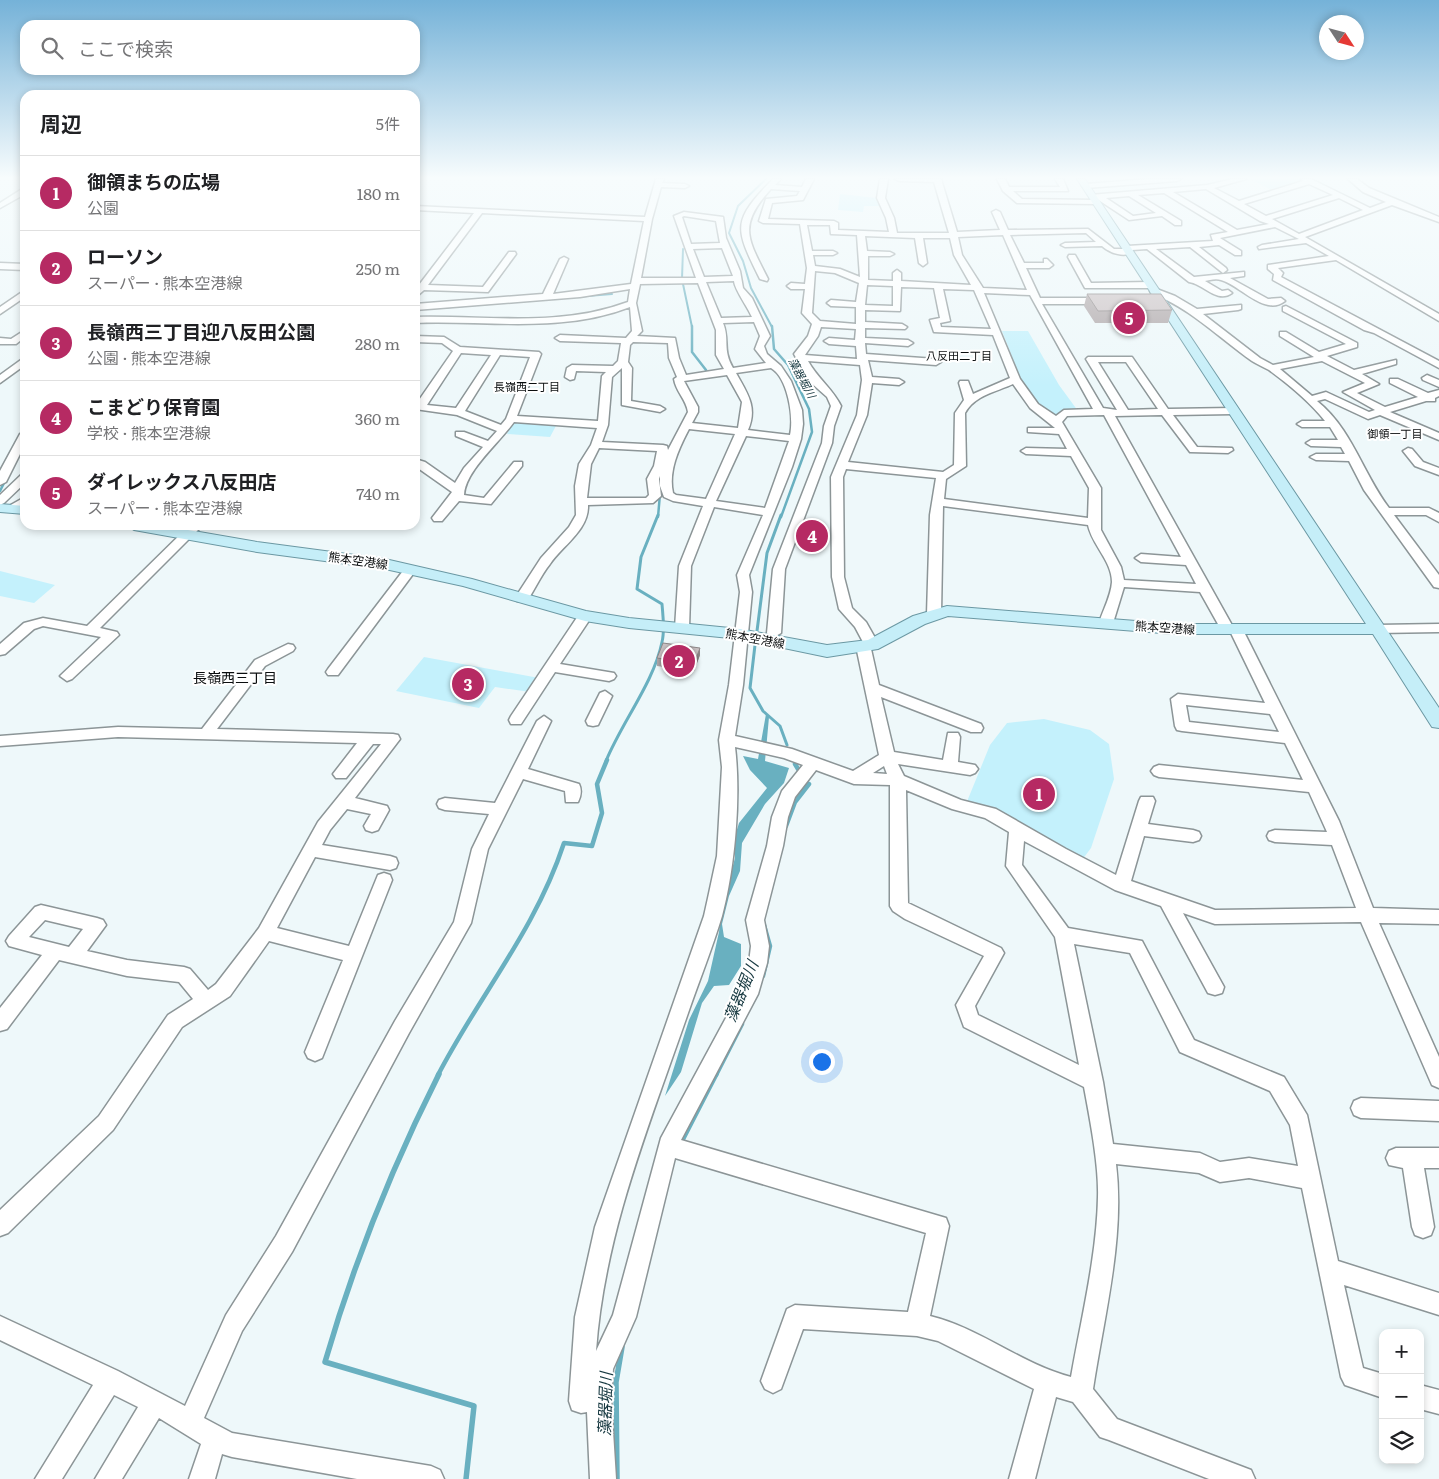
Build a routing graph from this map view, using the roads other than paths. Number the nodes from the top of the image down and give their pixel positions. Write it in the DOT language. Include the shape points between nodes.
graph roads {
  1 [pos="450,248"];
  2 [pos="642,248"];
  3 [pos="688,248"];
  4 [pos="725,248"];
  5 [pos="749,248"];
  6 [pos="807,248"];
  7 [pos="863,248"];
  8 [pos="921,248"];
  9 [pos="956,248"];
  10 [pos="1011,248"];
  11 [pos="1109,248"];
  12 [pos="1150,248"];
  13 [pos="1195,248"];
  14 [pos="1230,248"];
  15 [pos="1320,248"];
  16 [pos="1128,250"];
  17 [pos="808,253"];
  18 [pos="833,253"];
  19 [pos="863,253"];
  20 [pos="1238,253"];
  21 [pos="512,254"];
  22 [pos="890,254"];
  23 [pos="1072,257"];
  24 [pos="1337,257"];
  25 [pos="564,259"];
  26 [pos="1047,261"];
  27 [pos="923,263"];
  28 [pos="0,266"];
  29 [pos="1019,266"];
  30 [pos="20,267"];
  31 [pos="811,268"];
  32 [pos="897,273"];
  33 [pos="1222,273"];
  34 [pos="1241,274"];
  35 [pos="738,278"];
  36 [pos="764,279"];
  37 [pos="701,280"];
  38 [pos="1197,280"];
  39 [pos="864,282"];
  40 [pos="635,283"];
  41 [pos="897,284"];
  42 [pos="420,285"];
  43 [pos="791,286"];
  44 [pos="938,286"];
  45 [pos="420,287"];
  46 [pos="809,287"];
  47 [pos="979,289"];
  48 [pos="1228,293"];
  49 [pos="1154,294"];
  50 [pos="547,296"];
  51 [pos="20,297"];
  52 [pos="1035,297"];
  53 [pos="1113,301"];
  54 [pos="632,303"];
  55 [pos="831,303"];
  56 [pos="861,306"];
  57 [pos="420,307"];
  58 [pos="1238,307"];
  59 [pos="0,311"];
  60 [pos="1195,312"];
  61 [pos="1439,318"];
  62 [pos="757,319"];
  63 [pos="420,320"];
  64 [pos="717,322"];
  65 [pos="817,324"];
  66 [pos="860,326"];
  67 [pos="902,327"];
  68 [pos="997,332"];
  69 [pos="1283,334"];
  70 [pos="20,337"];
  71 [pos="420,338"];
  72 [pos="560,338"];
  73 [pos="630,340"];
  74 [pos="829,341"];
  75 [pos="0,342"];
  76 [pos="860,342"];
  77 [pos="908,342"];
  78 [pos="458,350"];
  79 [pos="497,352"];
  80 [pos="1321,356"];
  81 [pos="802,358"];
  82 [pos="862,360"];
  83 [pos="936,362"];
  84 [pos="1393,362"];
  85 [pos="770,365"];
  86 [pos="1439,365"];
  87 [pos="618,366"];
  88 [pos="0,367"];
  89 [pos="20,368"];
  90 [pos="1272,368"];
  91 [pos="730,372"];
  92 [pos="1354,374"];
  93 [pos="570,377"];
  94 [pos="682,377"];
  95 [pos="1426,378"];
  96 [pos="1015,379"];
  97 [pos="0,380"];
  98 [pos="867,380"];
  99 [pos="1394,381"];
  100 [pos="964,383"];
  101 [pos="1439,384"];
  102 [pos="1439,393"];
  103 [pos="898,396"];
  104 [pos="1427,397"];
  105 [pos="970,400"];
  106 [pos="1309,400"];
  107 [pos="420,403"];
  108 [pos="1439,403"];
  109 [pos="420,406"];
  110 [pos="660,409"];
  111 [pos="1164,411"];
  112 [pos="1233,411"];
  113 [pos="1383,411"];
  114 [pos="459,412"];
  115 [pos="1104,412"];
  116 [pos="1124,412"];
  117 [pos="511,419"];
  118 [pos="1302,424"];
  119 [pos="1334,424"];
  120 [pos="603,425"];
  121 [pos="686,425"];
  122 [pos="1060,426"];
  123 [pos="503,430"];
  124 [pos="1032,430"];
  125 [pos="741,433"];
  126 [pos="460,434"];
  127 [pos="1439,437"];
  128 [pos="796,439"];
  129 [pos="20,444"];
  130 [pos="596,444"];
  131 [pos="1311,444"];
  132 [pos="1346,444"];
  133 [pos="490,446"];
  134 [pos="1026,450"];
  135 [pos="1228,450"];
  136 [pos="1408,451"];
  137 [pos="1074,453"];
  138 [pos="1316,457"];
  139 [pos="1354,458"];
  140 [pos="420,464"];
  141 [pos="518,464"];
  142 [pos="841,465"];
  143 [pos="1439,472"];
  144 [pos="944,475"];
  145 [pos="0,482"];
  146 [pos="20,489"];
  147 [pos="457,493"];
  148 [pos="583,502"];
  149 [pos="937,502"];
  150 [pos="709,504"];
  151 [pos="13,505"];
  152 [pos="1386,511"];
  153 [pos="768,512"];
  154 [pos="438,518"];
  155 [pos="1439,518"];
  156 [pos="1094,522"];
  157 [pos="191,530"];
  158 [pos="196,530"];
  159 [pos="1141,558"];
  160 [pos="1189,560"];
  161 [pos="410,570"];
  162 [pos="1118,583"];
  163 [pos="1439,584"];
  164 [pos="1204,588"];
  165 [pos="522,598"];
  166 [pos="934,614"];
  167 [pos="584,616"];
  168 [pos="1106,623"];
  169 [pos="670,627"];
  170 [pos="1439,628"];
  171 [pos="1377,629"];
  172 [pos="91,630"];
  173 [pos="1232,630"];
  174 [pos="774,633"];
  175 [pos="740,634"];
  176 [pos="868,646"];
  177 [pos="288,648"];
  178 [pos="0,651"];
  179 [pos="551,667"];
  180 [pos="333,672"];
  181 [pos="67,676"];
  182 [pos="610,676"];
  183 [pos="872,688"];
  184 [pos="605,696"];
  185 [pos="1275,709"];
  186 [pos="516,720"];
  187 [pos="544,721"];
  188 [pos="593,721"];
  189 [pos="1439,722"];
  190 [pos="976,728"];
  191 [pos="205,735"];
  192 [pos="954,737"];
  193 [pos="369,738"];
  194 [pos="1289,738"];
  195 [pos="727,740"];
  196 [pos="0,741"];
  197 [pos="888,757"];
  198 [pos="813,762"];
  199 [pos="950,766"];
  200 [pos="970,768"];
  201 [pos="1159,771"];
  202 [pos="518,772"];
  203 [pos="341,774"];
  204 [pos="854,778"];
  205 [pos="898,780"];
  206 [pos="1314,787"];
  207 [pos="572,798"];
  208 [pos="1146,800"];
  209 [pos="343,802"];
  210 [pos="446,804"];
  211 [pos="500,809"];
  212 [pos="372,826"];
  213 [pos="1017,829"];
  214 [pos="1138,829"];
  215 [pos="1193,835"];
  216 [pos="1275,836"];
  217 [pos="1338,839"];
  218 [pos="310,850"];
  219 [pos="390,863"];
  220 [pos="384,880"];
  221 [pos="1121,885"];
  222 [pos="1167,901"];
  223 [pos="1367,915"];
  224 [pos="1439,918"];
  225 [pos="265,933"];
  226 [pos="1064,935"];
  227 [pos="54,952"];
  228 [pos="73,956"];
  229 [pos="354,956"];
  230 [pos="1215,987"];
  231 [pos="206,1001"];
  232 [pos="0,1023"];
  233 [pos="315,1052"];
  234 [pos="1439,1079"];
  235 [pos="1093,1082"];
  236 [pos="1361,1108"];
  237 [pos="1439,1111"];
  238 [pos="669,1146"];
  239 [pos="1104,1153"];
  240 [pos="1439,1158"];
  241 [pos="1311,1179"];
  242 [pos="0,1225"];
  243 [pos="1423,1227"];
  244 [pos="1328,1269"];
  245 [pos="1439,1304"];
  246 [pos="917,1324"];
  247 [pos="0,1328"];
  248 [pos="110,1379"];
  249 [pos="773,1381"];
  250 [pos="1048,1383"];
  251 [pos="1379,1385"];
  252 [pos="1080,1392"];
  253 [pos="1424,1398"];
  254 [pos="599,1399"];
  255 [pos="155,1402"];
  256 [pos="1439,1402"];
  257 [pos="190,1422"];
  258 [pos="216,1439"];
  259 [pos="48,1479"];
  260 [pos="108,1479"];
  261 [pos="202,1479"];
  262 [pos="431,1479"];
  263 [pos="603,1479"];
  264 [pos="1022,1479"];
  265 [pos="1242,1479"];
  1 -- 42 [label="street"];
  2 -- 40 [label="street"];
  3 -- 37 [label="street"];
  4 -- 35 [label="street"];
  5 -- 36 [label="street"];
  6 -- 17 [label="street"];
  7 -- 19 [label="street"];
  8 -- 27 [label="street"];
  9 -- 47 [label="street"];
  10 -- 29 [label="street"];
  11 -- 16 [label="street" via="1112,251"];
  12 -- 16 [label="street"];
  12 -- 38 [label="street"];
  13 -- 33 [label="street"];
  14 -- 20 [label="street"];
  15 -- 24 [label="street"];
  16 -- 49 [label="main road"];
  17 -- 18 [label="street"];
  17 -- 31 [label="street"];
  19 -- 22 [label="street"];
  19 -- 39 [label="street"];
  21 -- 45 [label="street" via="485,290"];
  23 -- 49 [label="street" via="1088,286"];
  24 -- 61 [label="street"];
  24 -- 86 [label="street" via="1271,267 1279,273 1276,278"];
  25 -- 50 [label="street"];
  26 -- 29 [label="street" via="1049,265"];
  28 -- 30 [label="street"];
  29 -- 52 [label="street"];
  31 -- 39 [label="street" via="840,272"];
  31 -- 46 [label="street"];
  32 -- 41 [label="street"];
  33 -- 34 [label="street"];
  33 -- 38 [label="street"];
  33 -- 80 [label="street" via="1265,302 1284,305 1354,345"];
  35 -- 37 [label="street"];
  35 -- 62 [label="street" via="739,290 748,298"];
  37 -- 40 [label="street"];
  37 -- 64 [label="street"];
  38 -- 48 [label="street" via="1220,294"];
  39 -- 41 [label="street"];
  39 -- 56 [label="street"];
  40 -- 50 [label="street" via="613,291"];
  40 -- 54 [label="street"];
  41 -- 44 [label="street"];
  41 -- 56 [label="street" via="897,309"];
  43 -- 46 [label="street"];
  44 -- 47 [label="street"];
  44 -- 68 [label="street" via="945,321 935,320 937,330"];
  46 -- 65 [label="street" via="802,313"];
  47 -- 52 [label="street"];
  47 -- 68 [label="street"];
  49 -- 60 [label="street" via="1172,298"];
  49 -- 112 [label="main road"];
  50 -- 57 [label="street"];
  51 -- 59 [label="street"];
  52 -- 53 [label="street"];
  52 -- 115 [label="street" via="1062,349"];
  54 -- 63 [label="street" via="597,315 563,320"];
  54 -- 73 [label="street" via="637,331"];
  55 -- 56 [label="street"];
  56 -- 66 [label="street"];
  58 -- 60 [label="street"];
  60 -- 90 [label="street"];
  62 -- 64 [label="street"];
  62 -- 85 [label="street" via="765,336 759,347"];
  64 -- 91 [label="street" via="722,335 721,355"];
  65 -- 66 [label="street"];
  65 -- 81 [label="street" via="800,354"];
  66 -- 67 [label="street"];
  66 -- 76 [label="street"];
  68 -- 96 [label="street"];
  69 -- 80 [label="street"];
  70 -- 75 [label="street" via="13,342"];
  71 -- 78 [label="street" via="444,340"];
  72 -- 73 [label="street"];
  73 -- 87 [label="street"];
  73 -- 94 [label="street" via="672,340 674,358"];
  74 -- 76 [label="street"];
  76 -- 77 [label="street"];
  76 -- 82 [label="street"];
  78 -- 79 [label="street"];
  78 -- 107 [label="street"];
  79 -- 114 [label="street"];
  79 -- 117 [label="street" via="536,354"];
  80 -- 90 [label="street"];
  80 -- 92 [label="street"];
  81 -- 82 [label="street"];
  81 -- 174 [label="street" via="813,379 831,396 836,406 827,443 779,569"];
  82 -- 83 [label="street"];
  82 -- 98 [label="street"];
  84 -- 92 [label="street"];
  85 -- 91 [label="street"];
  85 -- 128 [label="street" via="779,370 797,410 799,429"];
  87 -- 93 [label="street" via="572,368"];
  87 -- 110 [label="street" via="627,368 626,402"];
  87 -- 120 [label="street" via="606,377"];
  88 -- 89 [label="street"];
  89 -- 97 [label="street"];
  90 -- 106 [label="street"];
  91 -- 94 [label="street"];
  91 -- 125 [label="street" via="748,407 748,418"];
  92 -- 113 [label="street" via="1374,384 1348,392"];
  94 -- 121 [label="street" via="679,385 693,408"];
  95 -- 101 [label="street"];
  96 -- 105 [label="street"];
  96 -- 122 [label="street" via="1034,406"];
  98 -- 103 [label="street" via="899,379"];
  98 -- 142 [label="street" via="862,414"];
  99 -- 104 [label="street"];
  100 -- 105 [label="street"];
  102 -- 104 [label="street"];
  104 -- 108 [label="street"];
  104 -- 113 [label="street"];
  105 -- 144 [label="street" via="960,413 960,466"];
  106 -- 113 [label="street" via="1325,395 1368,416"];
  106 -- 119 [label="street"];
  109 -- 114 [label="street"];
  111 -- 112 [label="street"];
  111 -- 116 [label="street"];
  111 -- 116 [label="street" via="1129,359 1091,359"];
  111 -- 135 [label="street" via="1194,450"];
  112 -- 171 [label="main road"];
  113 -- 127 [label="street"];
  114 -- 123 [label="street"];
  115 -- 116 [label="street"];
  115 -- 122 [label="street" via="1064,413"];
  115 -- 160 [label="street"];
  117 -- 120 [label="street"];
  117 -- 123 [label="street"];
  118 -- 119 [label="street"];
  119 -- 132 [label="street"];
  120 -- 130 [label="street"];
  121 -- 125 [label="street"];
  121 -- 150 [label="street" via="674,448 666,478 667,492 670,497"];
  122 -- 124 [label="street"];
  122 -- 137 [label="street"];
  123 -- 133 [label="street"];
  125 -- 128 [label="street"];
  125 -- 150 [label="street"];
  126 -- 133 [label="street"];
  128 -- 153 [label="street"];
  129 -- 145 [label="street"];
  130 -- 148 [label="street" via="585,464 581,486"];
  130 -- 148 [label="street" via="663,448 660,466 652,479 655,496 649,501"];
  131 -- 132 [label="street"];
  132 -- 139 [label="street"];
  133 -- 147 [label="street" via="465,475"];
  134 -- 137 [label="street"];
  136 -- 143 [label="street" via="1419,464"];
  137 -- 156 [label="street" via="1096,493"];
  138 -- 139 [label="street"];
  139 -- 152 [label="street" via="1370,490"];
  140 -- 147 [label="street"];
  141 -- 147 [label="street" via="487,502"];
  142 -- 144 [label="street"];
  142 -- 176 [label="street" via="837,482 838,577 846,609 861,625"];
  144 -- 149 [label="street" via="940,480"];
  146 -- 151 [label="street"];
  147 -- 154 [label="street"];
  148 -- 165 [label="street" via="582,515 574,529 545,562"];
  149 -- 156 [label="street"];
  149 -- 166 [label="street"];
  150 -- 153 [label="street"];
  150 -- 169 [label="street" via="685,566"];
  152 -- 155 [label="street" via="1432,512"];
  152 -- 163 [label="street"];
  153 -- 175 [label="street" via="743,575 746,592"];
  156 -- 162 [label="street" via="1099,542 1115,570"];
  157 -- 172 [label="street"];
  158 -- 161 [label="main road, 熊本空港線" via="257,547"];
  159 -- 160 [label="street"];
  160 -- 164 [label="street"];
  161 -- 165 [label="main road, 熊本空港線"];
  161 -- 180 [label="street"];
  162 -- 164 [label="street"];
  162 -- 168 [label="street"];
  164 -- 173 [label="street"];
  165 -- 167 [label="main road, 熊本空港線"];
  166 -- 168 [label="main road, 熊本空港線" via="980,612"];
  166 -- 176 [label="main road, 熊本空港線"];
  167 -- 169 [label="main road, 熊本空港線"];
  167 -- 179 [label="street"];
  168 -- 173 [label="main road, 熊本空港線"];
  169 -- 175 [label="main road, 熊本空港線"];
  170 -- 171 [label="street"];
  171 -- 173 [label="main road, 熊本空港線"];
  171 -- 189 [label="main road"];
  172 -- 178 [label="street" via="43,622 35,624"];
  172 -- 181 [label="street" via="112,635"];
  173 -- 185 [label="street"];
  175 -- 176 [label="main road, 熊本空港線" via="809,649"];
  175 -- 195 [label="street"];
  176 -- 183 [label="street"];
  177 -- 191 [label="street" via="260,663"];
  179 -- 182 [label="street"];
  179 -- 186 [label="street"];
  183 -- 190 [label="street"];
  183 -- 197 [label="street"];
  184 -- 188 [label="street"];
  185 -- 194 [label="street"];
  185 -- 194 [label="street" via="1178,699 1182,726"];
  187 -- 202 [label="street"];
  191 -- 193 [label="street"];
  191 -- 196 [label="street" via="118,732"];
  192 -- 199 [label="street"];
  193 -- 203 [label="street"];
  193 -- 209 [label="street" via="393,738"];
  194 -- 206 [label="street"];
  195 -- 198 [label="street" via="788,753"];
  195 -- 254 [label="street" via="730,767 725,856 713,916 606,1227 587,1317 581,1401"];
  197 -- 199 [label="street"];
  197 -- 204 [label="street"];
  197 -- 205 [label="street"];
  198 -- 204 [label="street"];
  198 -- 238 [label="street" via="788,795 780,817 755,920 760,946 748,994"];
  199 -- 200 [label="street"];
  201 -- 206 [label="street"];
  202 -- 207 [label="street" via="574,788"];
  202 -- 211 [label="street"];
  204 -- 205 [label="street"];
  205 -- 213 [label="street" via="958,805 990,813"];
  205 -- 235 [label="street" via="899,906 995,953 966,1005 970,1021"];
  206 -- 217 [label="street"];
  208 -- 214 [label="street"];
  209 -- 212 [label="street" via="380,810"];
  209 -- 218 [label="street"];
  210 -- 211 [label="street"];
  211 -- 257 [label="street" via="480,849 462,923 284,1244 234,1323"];
  213 -- 221 [label="street"];
  213 -- 226 [label="street" via="1014,866"];
  214 -- 215 [label="street"];
  214 -- 221 [label="street"];
  216 -- 217 [label="street"];
  217 -- 223 [label="street"];
  218 -- 219 [label="street"];
  218 -- 225 [label="street"];
  220 -- 229 [label="street"];
  221 -- 222 [label="street"];
  222 -- 223 [label="street" via="1226,918"];
  222 -- 230 [label="street"];
  223 -- 224 [label="street"];
  223 -- 234 [label="street"];
  225 -- 229 [label="street"];
  225 -- 231 [label="street" via="223,990"];
  226 -- 235 [label="street"];
  226 -- 241 [label="street" via="1136,946 1187,1046 1277,1084 1300,1122"];
  227 -- 228 [label="street"];
  227 -- 228 [label="street" via="15,942 40,912 97,925"];
  227 -- 232 [label="street"];
  228 -- 231 [label="street" via="127,968 184,975"];
  229 -- 233 [label="street"];
  231 -- 242 [label="street" via="175,1021 106,1123"];
  235 -- 239 [label="street"];
  236 -- 237 [label="street"];
  238 -- 246 [label="street" via="938,1226"];
  238 -- 254 [label="street" via="624,1317 601,1368"];
  239 -- 241 [label="street" via="1200,1163 1220,1172 1249,1168"];
  239 -- 252 [label="street" via="1109,1196 1102,1261"];
  240 -- 243 [label="street" via="1404,1158"];
  241 -- 244 [label="street"];
  244 -- 245 [label="street"];
  244 -- 251 [label="street" via="1353,1377"];
  246 -- 249 [label="street" via="795,1317"];
  246 -- 250 [label="street" via="941,1330"];
  247 -- 248 [label="street"];
  248 -- 255 [label="street"];
  248 -- 259 [label="street"];
  250 -- 252 [label="street"];
  250 -- 264 [label="street"];
  252 -- 265 [label="street" via="1109,1428"];
  253 -- 256 [label="street"];
  254 -- 263 [label="street"];
  255 -- 257 [label="street"];
  255 -- 260 [label="street"];
  257 -- 258 [label="street"];
  258 -- 261 [label="street" via="208,1454"];
  258 -- 262 [label="street" via="232,1445"];
}
